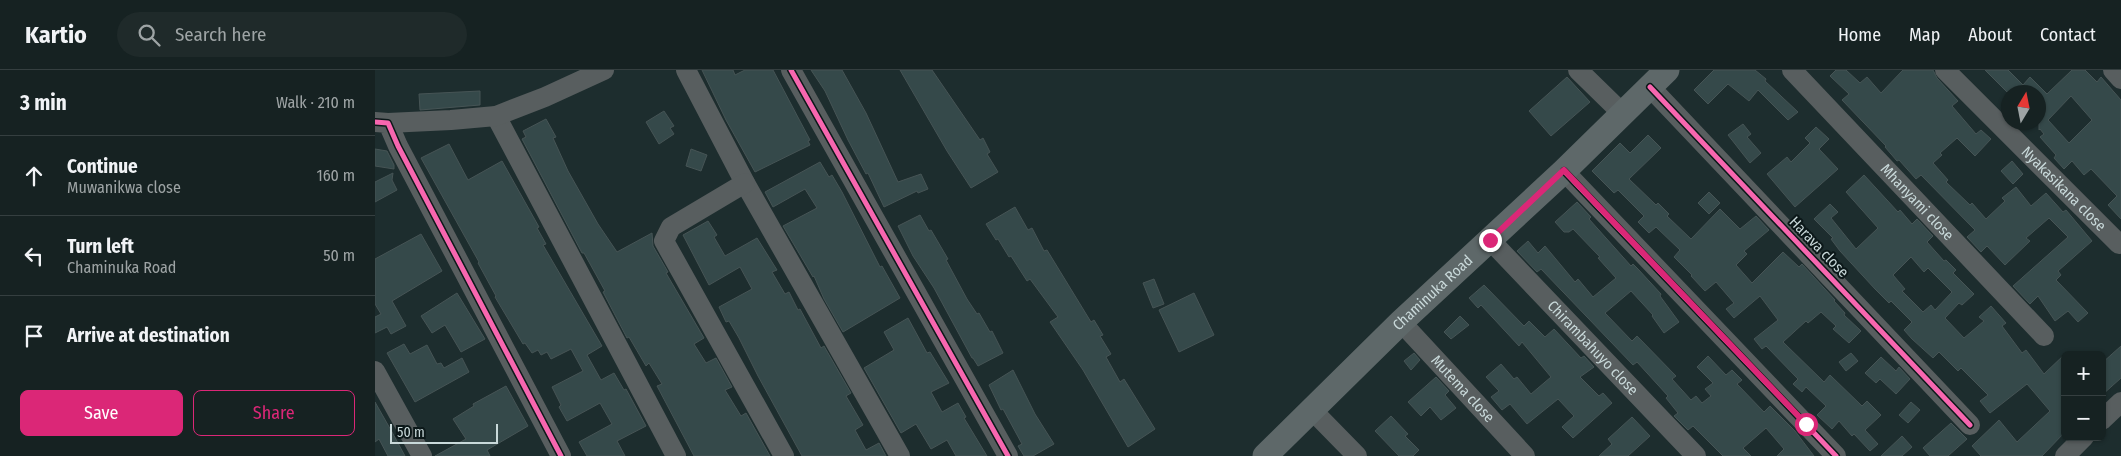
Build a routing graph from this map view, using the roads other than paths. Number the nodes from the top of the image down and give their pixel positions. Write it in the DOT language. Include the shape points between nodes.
graph roads {
  1 [pos="604,70"];
  2 [pos="685,70"];
  3 [pos="791,70"];
  4 [pos="1578,70"];
  5 [pos="1667,70"];
  6 [pos="1792,70"];
  7 [pos="1945,70"];
  8 [pos="2113,70"];
  9 [pos="2121,79"];
  10 [pos="1650,87"];
  11 [pos="1623,114"];
  12 [pos="496,116"];
  13 [pos="381,123"];
  14 [pos="1564,170"];
  15 [pos="745,183"];
  16 [pos="1490,240"];
  17 [pos="2119,244"];
  18 [pos="1401,322"];
  19 [pos="2044,336"];
  20 [pos="375,372"];
  21 [pos="2121,402"];
  22 [pos="1312,410"];
  23 [pos="2106,416"];
  24 [pos="1970,424"];
  25 [pos="423,456"];
  26 [pos="561,456"];
  27 [pos="676,456"];
  28 [pos="784,456"];
  29 [pos="900,456"];
  30 [pos="1008,456"];
  31 [pos="1265,456"];
  32 [pos="1357,456"];
  33 [pos="1525,456"];
  34 [pos="1696,456"];
  35 [pos="1836,456"];
  1 -- 12 [label="street"];
  2 -- 15 [label="street"];
  3 -- 30 [label="street"];
  4 -- 11 [label="street"];
  5 -- 10 [label="main road, Chaminuka Road"];
  6 -- 19 [label="street, Mhanyami close"];
  7 -- 17 [label="street, Nyakasikana close"];
  8 -- 9 [label="street"];
  10 -- 11 [label="main road, Chaminuka Road"];
  10 -- 24 [label="street, Harava close"];
  11 -- 14 [label="main road, Chaminuka Road"];
  12 -- 13 [label="street"];
  12 -- 27 [label="street"];
  13 -- 26 [label="street" via="416,181"];
  14 -- 16 [label="main road, Chaminuka Road"];
  14 -- 35 [label="street"];
  15 -- 28 [label="street" via="671,227 664,241"];
  15 -- 29 [label="street"];
  16 -- 18 [label="main road, Chaminuka Road"];
  16 -- 34 [label="street, Chirambahuyo close"];
  18 -- 22 [label="main road, Chaminuka Road"];
  18 -- 33 [label="street, Mutema close"];
  20 -- 25 [label="street"];
  21 -- 23 [label="street"];
  22 -- 31 [label="main road, Chaminuka Road"];
  22 -- 32 [label="street"];
}
